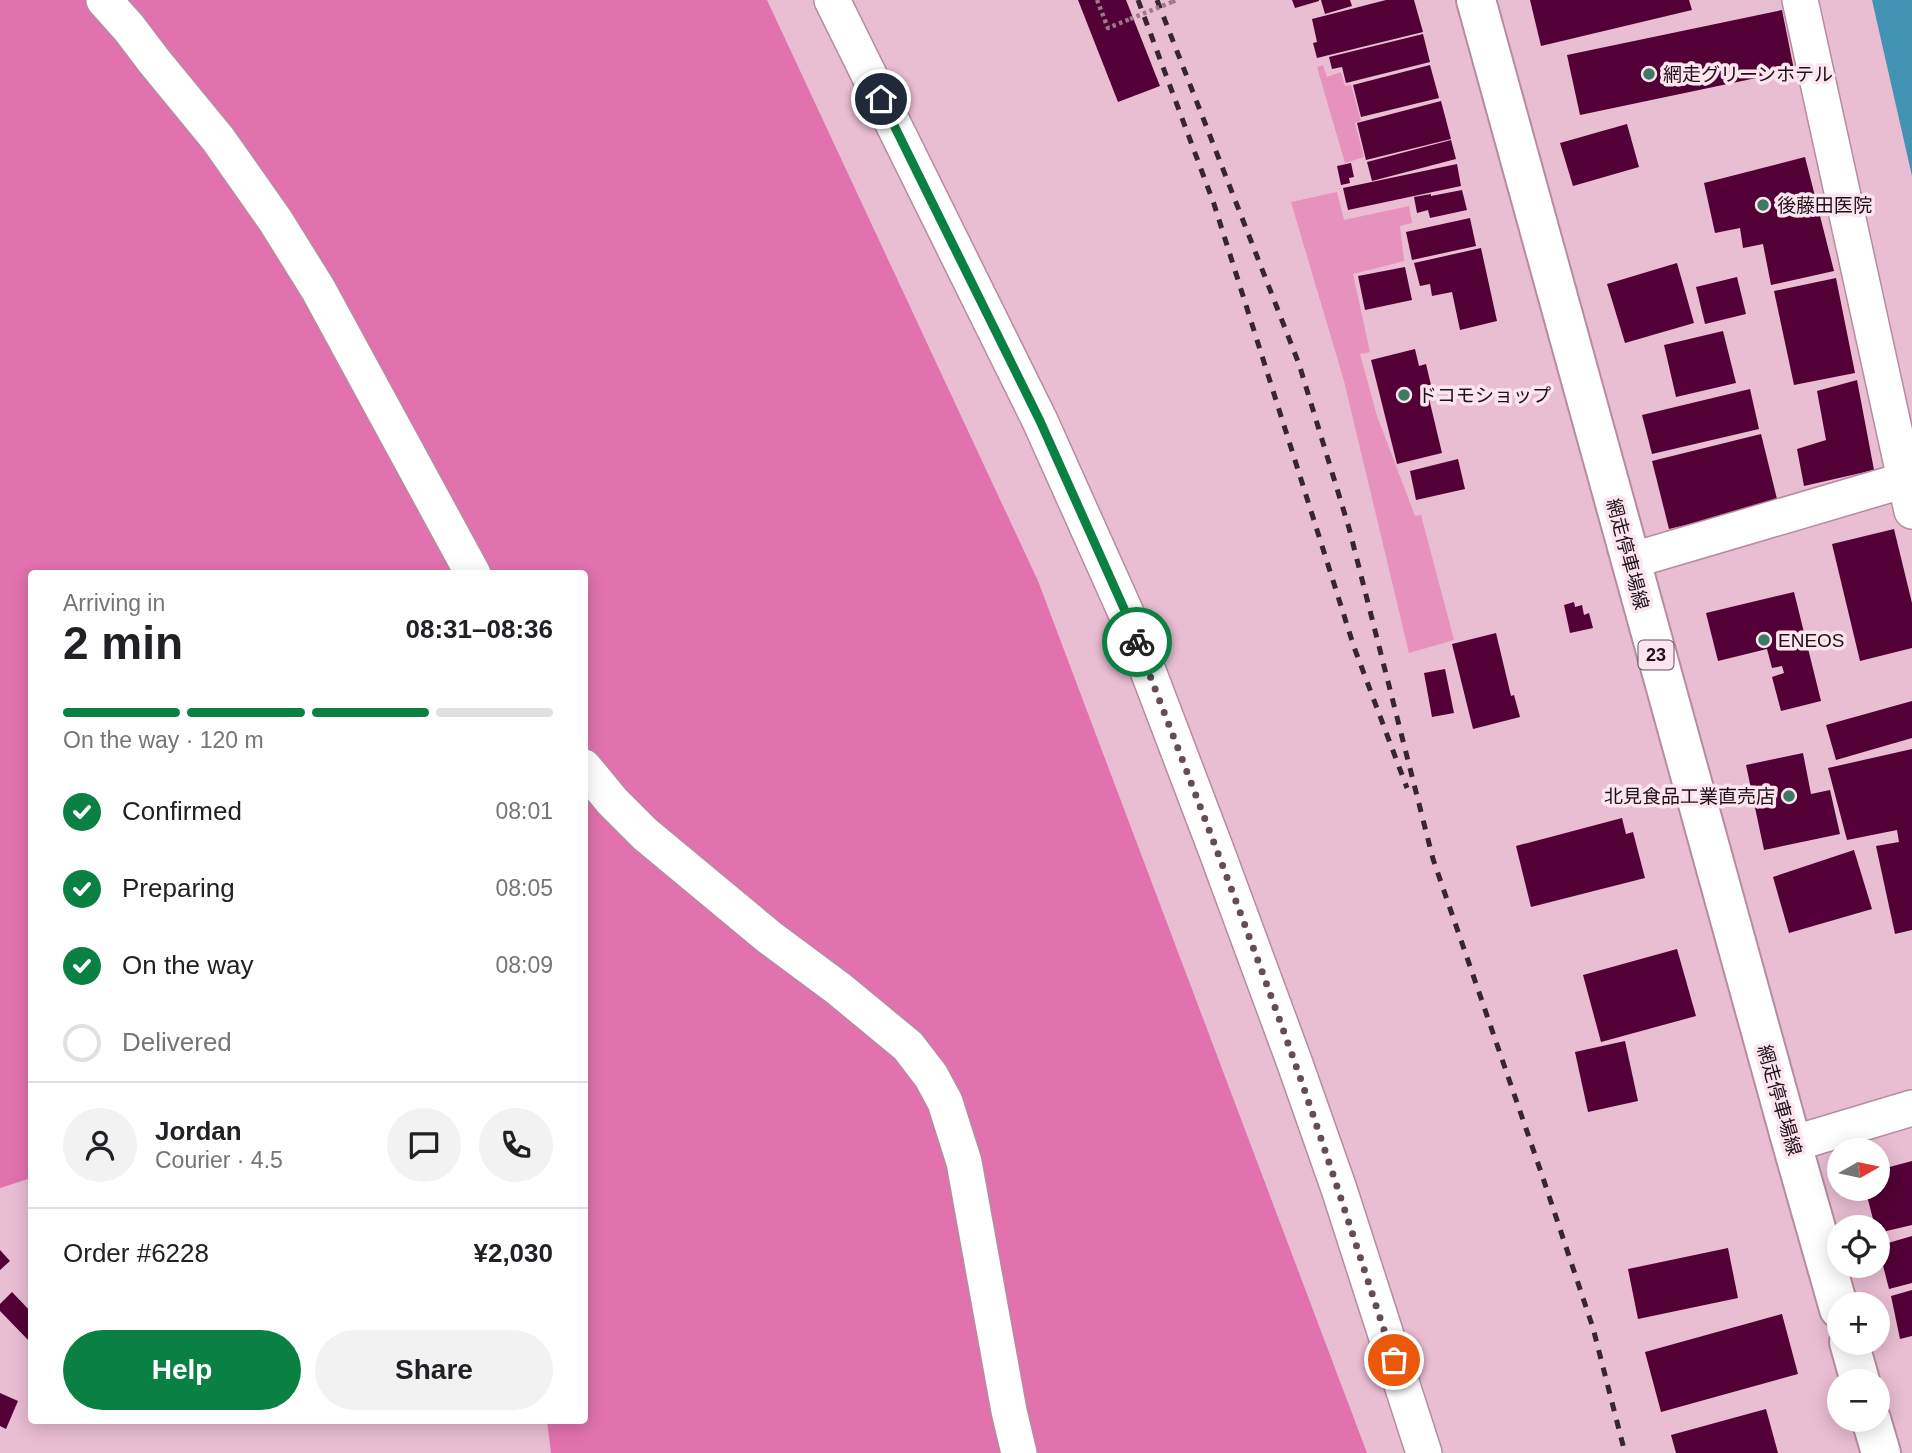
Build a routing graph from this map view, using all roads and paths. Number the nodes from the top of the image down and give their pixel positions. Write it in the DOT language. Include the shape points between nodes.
graph roads {
  1 [pos="104,0"];
  2 [pos="832,0"];
  3 [pos="1097,0"];
  4 [pos="1476,0"];
  5 [pos="1800,0"];
  6 [pos="1174,1"];
  7 [pos="127,14"];
  8 [pos="1909,495"];
  9 [pos="1630,561"];
  10 [pos="470,570"];
  11 [pos="588,771"];
  12 [pos="1912,1108"];
  13 [pos="1792,1144"];
  14 [pos="1834,1292"];
  15 [pos="1875,1432"];
  16 [pos="1019,1453"];
  17 [pos="1424,1453"];
  18 [pos="1881,1453"];
  1 -- 7 [label="street"];
  2 -- 17 [label="street" via="1040,421 1126,613 1294,1061"];
  3 -- 6 [label="path, bridge" via="1108,28"];
  4 -- 9 [label="main road, 網走停車場線 / 23"];
  5 -- 8 [label="street"];
  7 -- 10 [label="street" via="153,61 218,139 318,289"];
  8 -- 9 [label="street"];
  9 -- 13 [label="main road, 網走停車場線 / 23"];
  11 -- 16 [label="street" via="645,834 908,1046 932,1076 964,1162"];
  12 -- 13 [label="street"];
  13 -- 14 [label="main road, 網走停車場線 / 23"];
  15 -- 18 [label="main road"];
}
